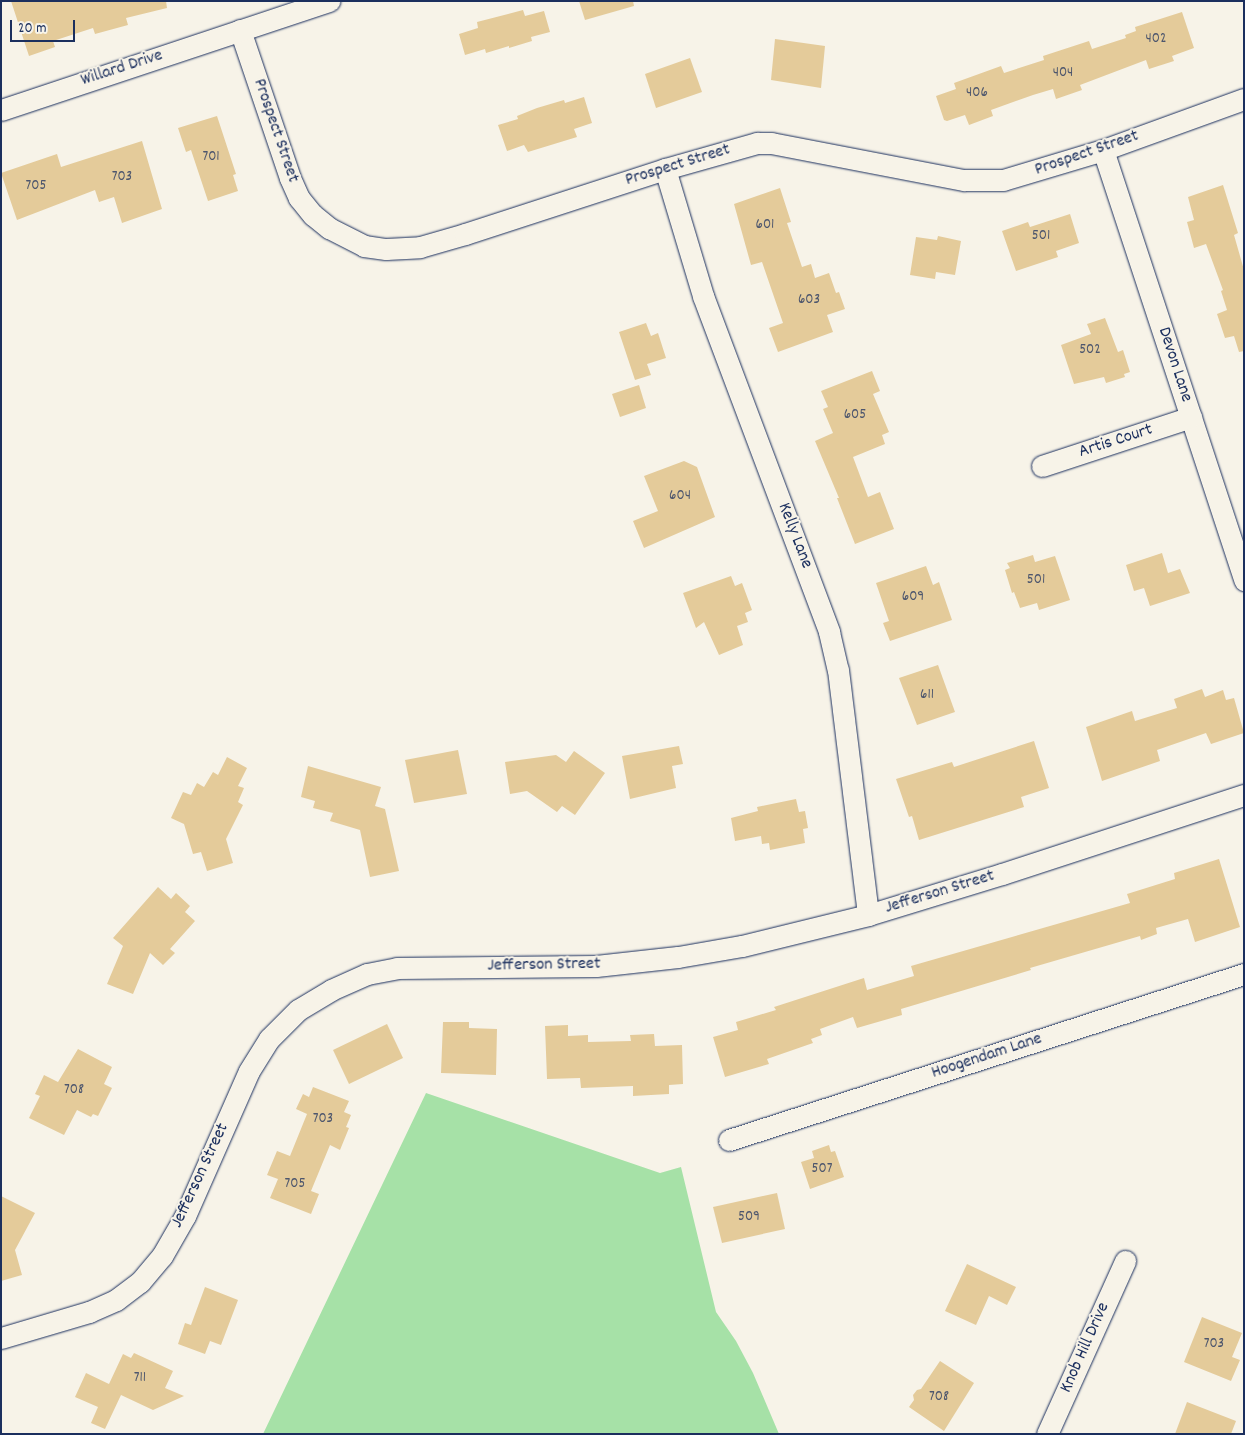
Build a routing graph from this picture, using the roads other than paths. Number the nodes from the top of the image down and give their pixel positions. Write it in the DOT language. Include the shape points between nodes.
graph roads {
  1 [pos="329,1"];
  2 [pos="240,30"];
  3 [pos="1244,99"];
  4 [pos="1,110"];
  5 [pos="1103,150"];
  6 [pos="665,169"];
  7 [pos="1191,417"];
  8 [pos="1042,466"];
  9 [pos="1244,580"];
  10 [pos="1244,795"];
  11 [pos="868,915"];
  12 [pos="1244,974"];
  13 [pos="729,1140"];
  14 [pos="1125,1261"];
  15 [pos="1,1338"];
  16 [pos="1047,1434"];
  1 -- 2 [label="street, Willard Drive"];
  2 -- 4 [label="street, Willard Drive"];
  2 -- 6 [label="street, Prospect Street" via="299,198 329,228 364,246 386,249 420,247"];
  3 -- 5 [label="street, Prospect Street"];
  5 -- 6 [label="street, Prospect Street" via="1026,175 983,182 771,143 741,146"];
  5 -- 7 [label="street, Devon Lane"];
  6 -- 11 [label="street, Kelly Lane" via="703,296 829,632 838,670"];
  7 -- 8 [label="street, Artis Court"];
  7 -- 9 [label="street, Devon Lane"];
  10 -- 11 [label="street, Jefferson Street"];
  11 -- 15 [label="street, Jefferson Street" via="742,946 678,957 596,966 397,968 368,974 331,990 298,1010 269,1039 249,1071 184,1216 162,1256 140,1282 116,1300 89,1312"];
  12 -- 13 [label="street, Hoogendam Lane"];
  14 -- 16 [label="street, Knob Hill Drive"];
}
